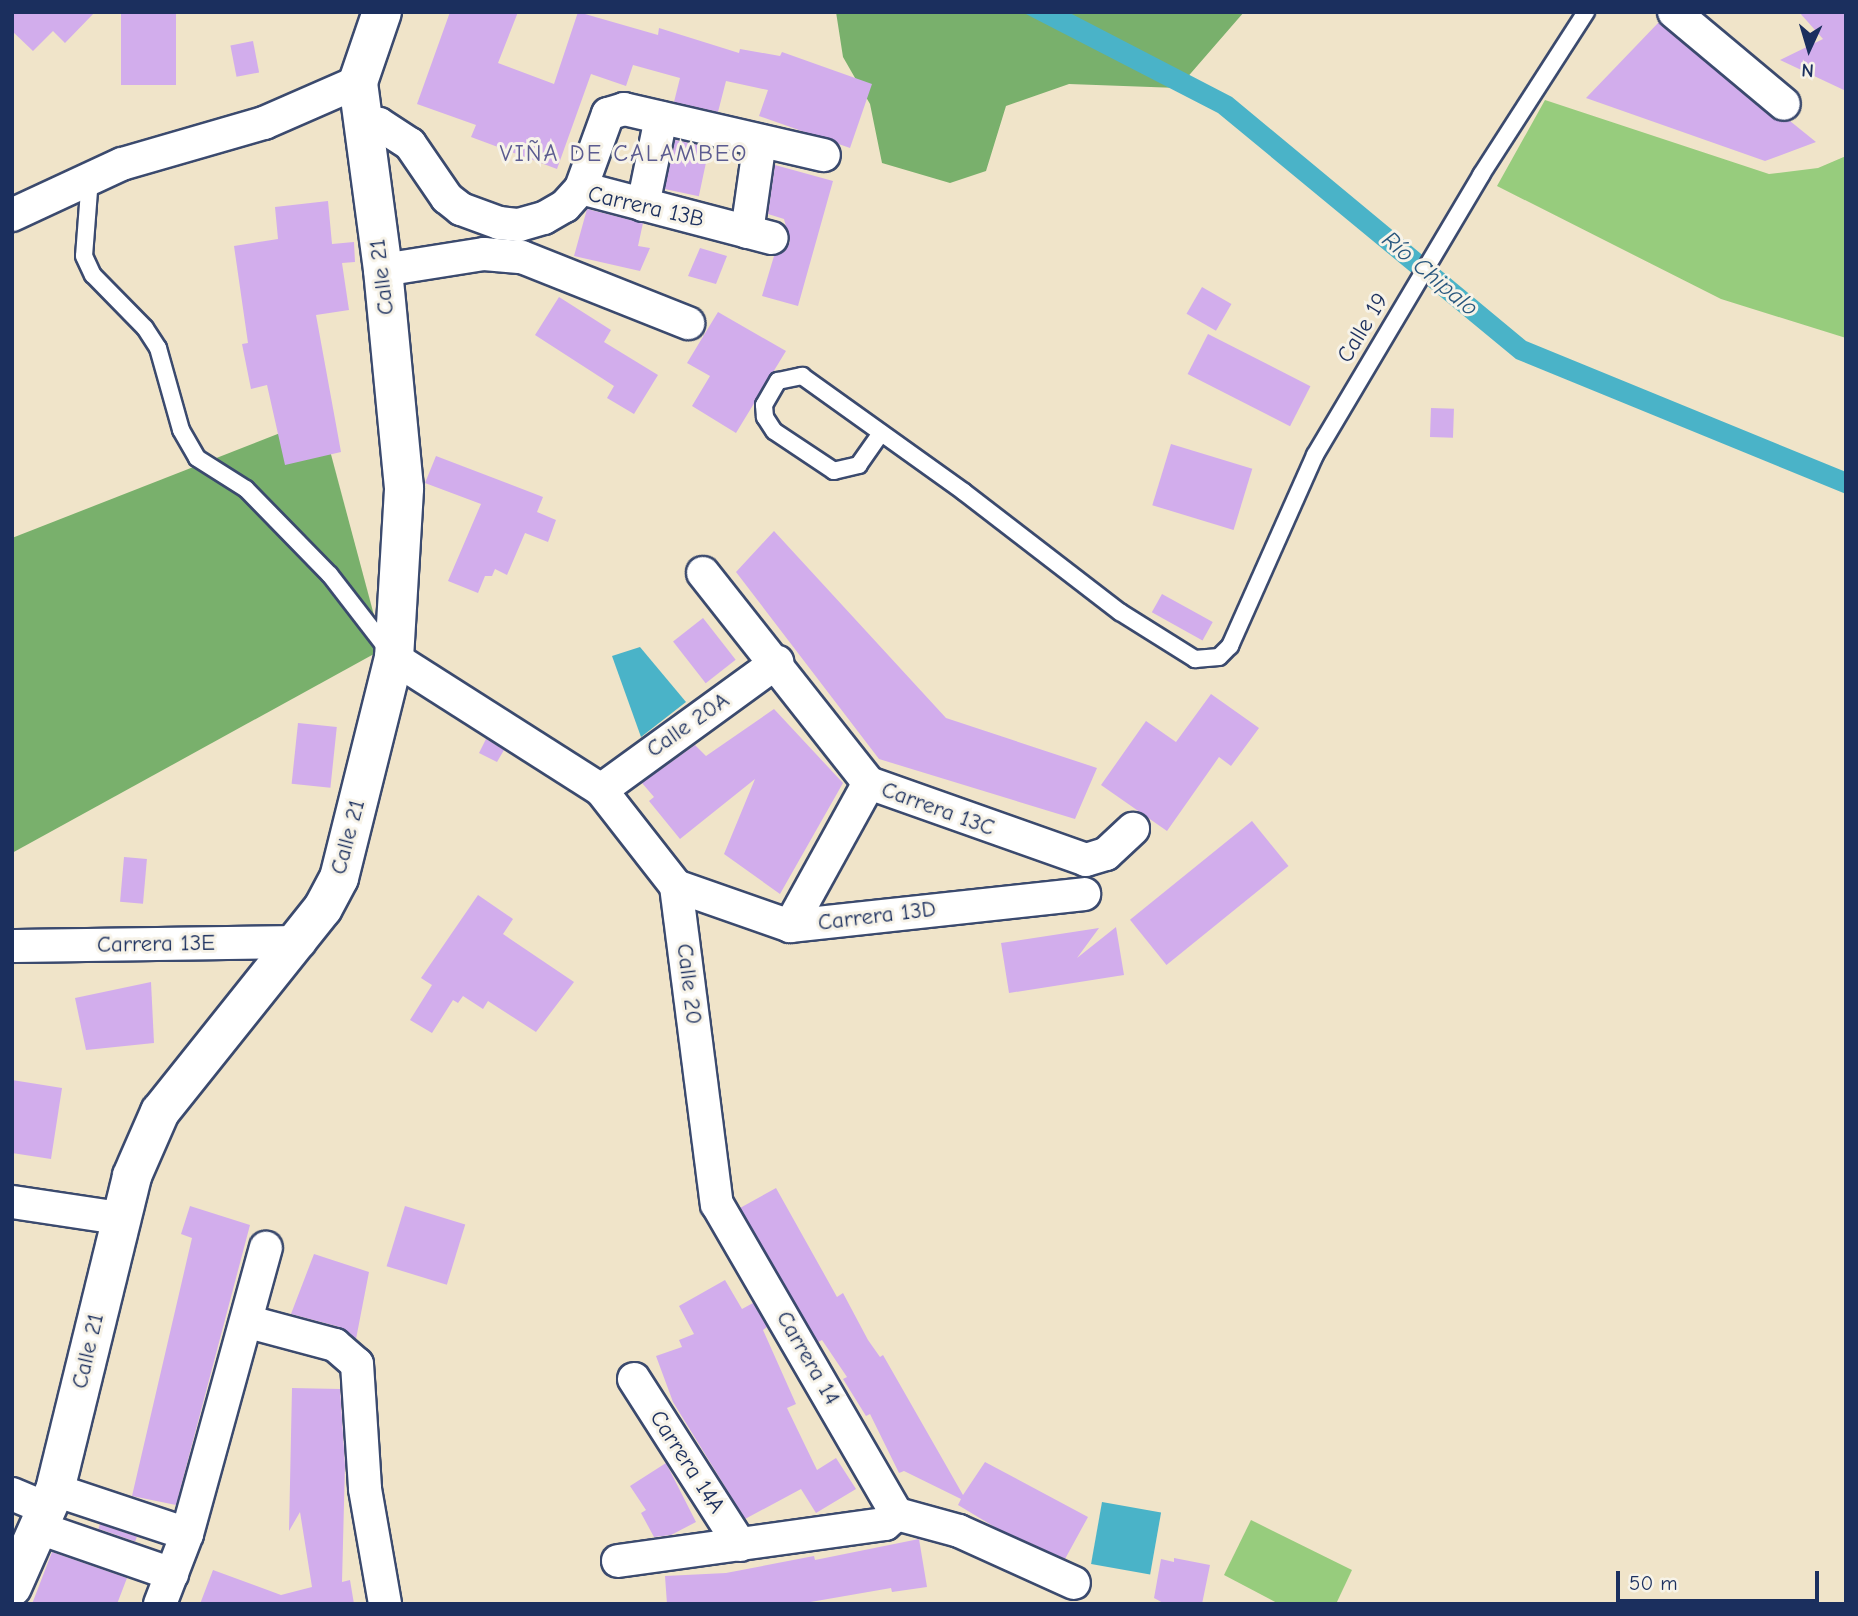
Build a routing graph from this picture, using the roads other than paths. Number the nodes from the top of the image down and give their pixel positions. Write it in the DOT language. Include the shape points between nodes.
graph roads {
  1 [pos="382,12"];
  2 [pos="1586,12"];
  3 [pos="1674,12"];
  4 [pos="358,82"];
  5 [pos="1784,104"];
  6 [pos="661,118"];
  7 [pos="361,121"];
  8 [pos="760,141"];
  9 [pos="824,155"];
  10 [pos="90,178"];
  11 [pos="581,188"];
  12 [pos="643,205"];
  13 [pos="12,215"];
  14 [pos="383,270"];
  15 [pos="688,323"];
  16 [pos="881,433"];
  17 [pos="703,573"];
  18 [pos="394,657"];
  19 [pos="777,662"];
  20 [pos="869,783"];
  21 [pos="601,790"];
  22 [pos="1133,829"];
  23 [pos="676,886"];
  24 [pos="1084,894"];
  25 [pos="790,926"];
  26 [pos="300,942"];
  27 [pos="12,946"];
  28 [pos="12,1202"];
  29 [pos="717,1203"];
  30 [pos="119,1218"];
  31 [pos="266,1248"];
  32 [pos="249,1322"];
  33 [pos="634,1379"];
  34 [pos="12,1494"];
  35 [pos="47,1509"];
  36 [pos="897,1514"];
  37 [pos="187,1534"];
  38 [pos="740,1545"];
  39 [pos="618,1561"];
  40 [pos="172,1574"];
  41 [pos="1074,1583"];
  42 [pos="12,1587"];
  43 [pos="160,1604"];
  44 [pos="385,1604"];
  1 -- 4 [label="street, Calle 21"];
  2 -- 16 [label="lane, Calle 19" via="1481,175 1315,455 1230,646 1213,660 1195,659 1120,612"];
  3 -- 5 [label="street"];
  4 -- 7 [label="street, Calle 21"];
  4 -- 10 [label="street" via="264,123 122,164"];
  6 -- 8 [label="street"];
  6 -- 11 [label="street" via="624,109 608,114"];
  6 -- 12 [label="street"];
  7 -- 11 [label="street, Carrera 13B" via="379,124 410,144 447,198 461,209 499,223 544,218"];
  7 -- 14 [label="street, Calle 21"];
  8 -- 9 [label="street"];
  8 -- 12 [label="street, Carrera 13B" via="760,235"];
  10 -- 13 [label="street"];
  10 -- 18 [label="lane" via="84,256 93,275 145,328 158,348 181,430 197,458 246,489 330,575"];
  11 -- 12 [label="street, Carrera 13B"];
  14 -- 15 [label="street" via="484,254 522,257"];
  14 -- 18 [label="street, Calle 21" via="404,488"];
  16 -- 16 [label="lane" via="802,376 778,381 764,405 774,431 834,471 859,465"];
  17 -- 19 [label="street, Carrera 13C"];
  18 -- 21 [label="street"];
  18 -- 26 [label="street, Calle 21" via="338,878"];
  19 -- 20 [label="street, Carrera 13C"];
  19 -- 21 [label="street, Calle 20A"];
  20 -- 22 [label="street, Carrera 13C" via="1086,860 1106,854"];
  20 -- 25 [label="street"];
  21 -- 23 [label="street"];
  23 -- 25 [label="street, Carrera 13D"];
  23 -- 29 [label="street, Calle 20"];
  24 -- 25 [label="street, Carrera 13D"];
  26 -- 27 [label="street, Carrera 13E"];
  26 -- 30 [label="street, Calle 21" via="160,1112"];
  28 -- 30 [label="street"];
  29 -- 36 [label="street, Carrera 14"];
  30 -- 35 [label="street, Calle 21"];
  31 -- 32 [label="street"];
  32 -- 37 [label="street"];
  32 -- 44 [label="street" via="335,1345 357,1364 365,1489"];
  33 -- 38 [label="street, Carrera 14A"];
  34 -- 35 [label="street"];
  35 -- 37 [label="street"];
  35 -- 40 [label="street"];
  35 -- 42 [label="street, Calle 21"];
  36 -- 38 [label="street" via="885,1524"];
  36 -- 41 [label="street" via="959,1531"];
  37 -- 40 [label="street"];
  38 -- 39 [label="street"];
  40 -- 43 [label="street"];
}
